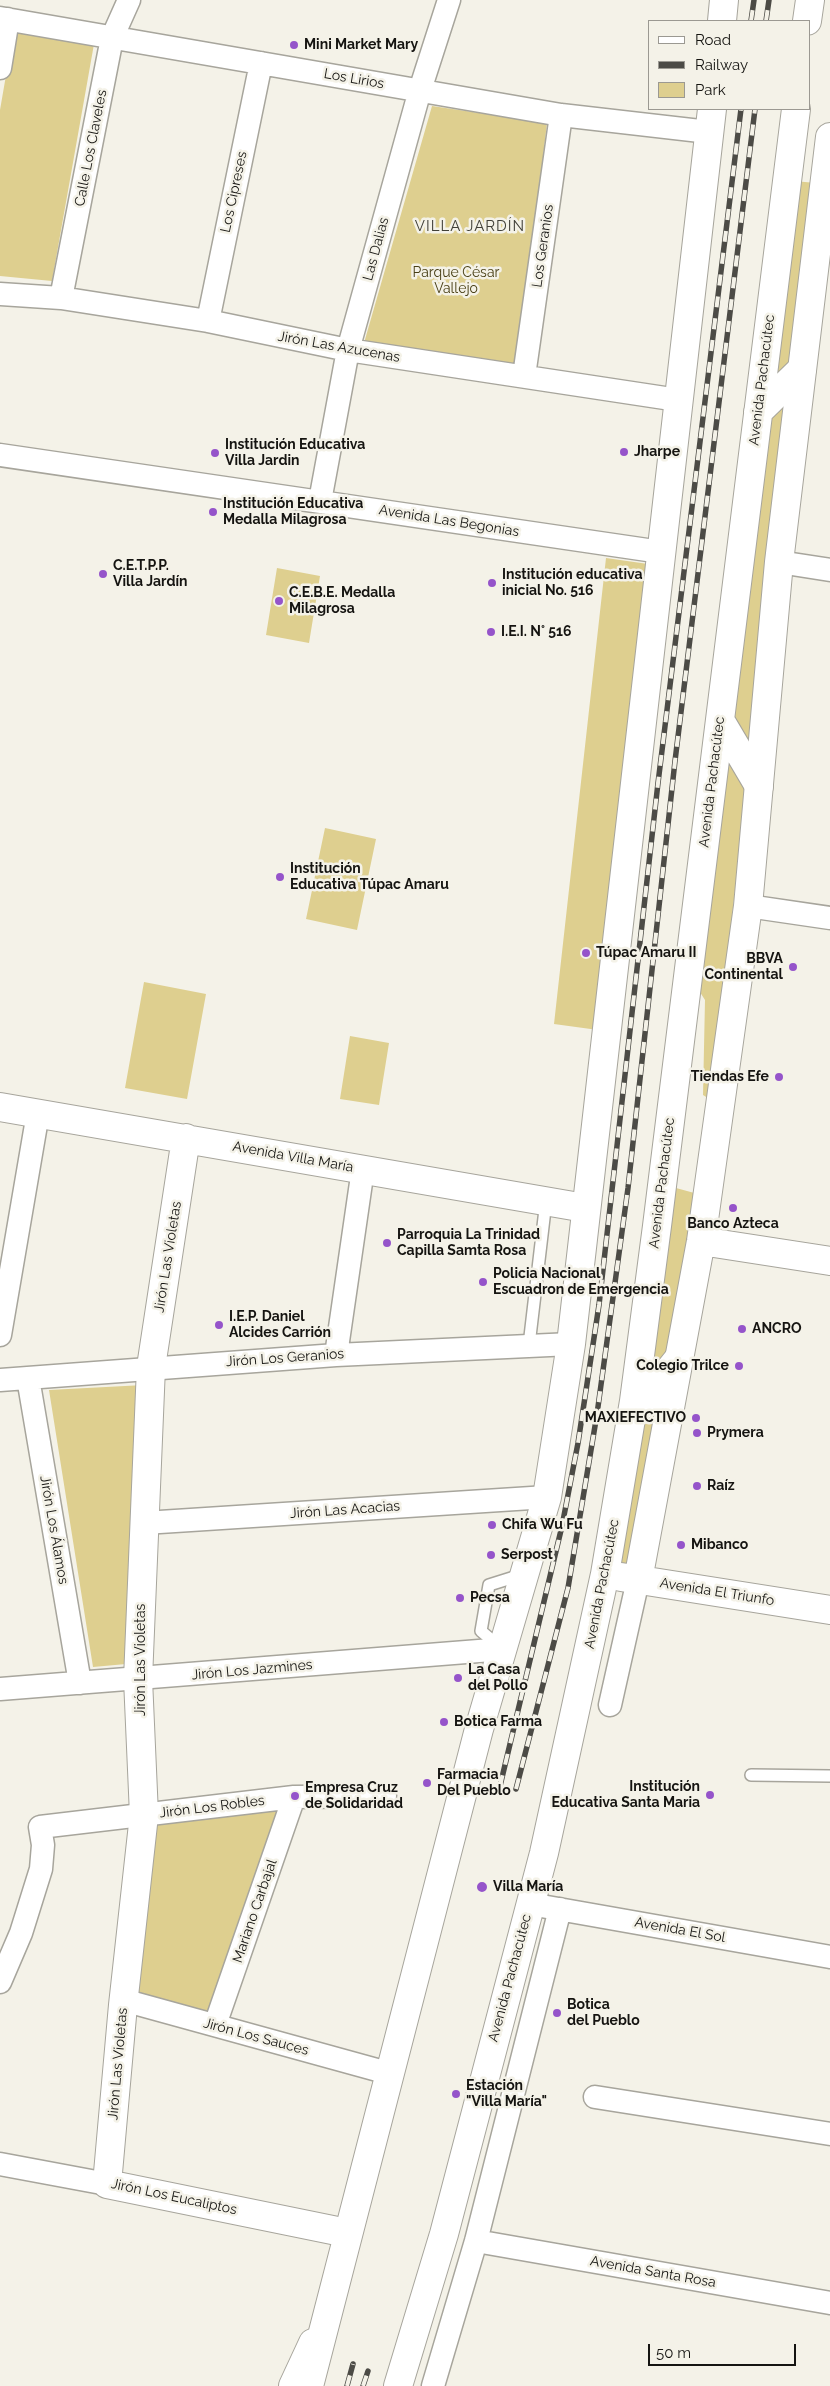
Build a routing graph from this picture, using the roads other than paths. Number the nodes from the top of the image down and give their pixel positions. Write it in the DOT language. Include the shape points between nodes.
graph roads {
  1 [pos="129,0"];
  2 [pos="449,0"];
  3 [pos="724,0"];
  4 [pos="810,0"];
  5 [pos="4,18"];
  6 [pos="722,20"];
  7 [pos="807,20"];
  8 [pos="112,38"];
  9 [pos="261,63"];
  10 [pos="0,68"];
  11 [pos="420,90"];
  12 [pos="796,110"];
  13 [pos="561,115"];
  14 [pos="710,121"];
  15 [pos="830,137"];
  16 [pos="824,226"];
  17 [pos="0,294"];
  18 [pos="61,298"];
  19 [pos="208,321"];
  20 [pos="348,350"];
  21 [pos="802,369"];
  22 [pos="524,376"];
  23 [pos="678,400"];
  24 [pos="758,412"];
  25 [pos="0,455"];
  26 [pos="320,502"];
  27 [pos="661,552"];
  28 [pos="779,562"];
  29 [pos="830,570"];
  30 [pos="720,720"];
  31 [pos="759,786"];
  32 [pos="748,906"];
  33 [pos="830,918"];
  34 [pos="0,1107"];
  35 [pos="38,1113"];
  36 [pos="186,1138"];
  37 [pos="363,1169"];
  38 [pos="546,1201"];
  39 [pos="585,1208"];
  40 [pos="701,1241"];
  41 [pos="830,1262"];
  42 [pos="0,1335"];
  43 [pos="571,1344"];
  44 [pos="529,1346"];
  45 [pos="336,1354"];
  46 [pos="679,1358"];
  47 [pos="151,1367"];
  48 [pos="28,1378"];
  49 [pos="0,1380"];
  50 [pos="631,1418"];
  51 [pos="547,1497"];
  52 [pos="144,1523"];
  53 [pos="605,1574"];
  54 [pos="638,1580"];
  55 [pos="830,1610"];
  56 [pos="504,1649"];
  57 [pos="138,1679"];
  58 [pos="80,1683"];
  59 [pos="0,1690"];
  60 [pos="610,1705"];
  61 [pos="751,1776"];
  62 [pos="830,1776"];
  63 [pos="385,1796"];
  64 [pos="294,1797"];
  65 [pos="144,1815"];
  66 [pos="530,1904"];
  67 [pos="560,1910"];
  68 [pos="830,1957"];
  69 [pos="0,1982"];
  70 [pos="123,2000"];
  71 [pos="215,2025"];
  72 [pos="388,2073"];
  73 [pos="595,2097"];
  74 [pos="830,2134"];
  75 [pos="0,2164"];
  76 [pos="107,2184"];
  77 [pos="347,2234"];
  78 [pos="476,2240"];
  79 [pos="830,2302"];
  80 [pos="328,2310"];
  81 [pos="293,2386"];
  82 [pos="309,2386"];
  83 [pos="398,2386"];
  84 [pos="433,2386"];
  1 -- 8 [label="street, Calle Los Claveles"];
  2 -- 11 [label="street, Las Dalias"];
  3 -- 6 [label="main road"];
  4 -- 7 [label="main road"];
  5 -- 8 [label="street, Los Lirios"];
  5 -- 10 [label="street"];
  8 -- 9 [label="street, Los Lirios"];
  8 -- 18 [label="street, Calle Los Claveles"];
  9 -- 11 [label="street, Los Lirios"];
  9 -- 19 [label="street, Los Cipreses"];
  11 -- 13 [label="street, Los Lirios"];
  11 -- 20 [label="street, Las Dalias"];
  12 -- 24 [label="main road, Avenida Pachacútec"];
  13 -- 14 [label="street, Los Lirios"];
  13 -- 22 [label="street, Los Geranios"];
  14 -- 23 [label="main road"];
  15 -- 16 [label="main road"];
  16 -- 21 [label="main road"];
  17 -- 18 [label="street, Jirón Las Azucenas"];
  18 -- 19 [label="street, Jirón Las Azucenas"];
  19 -- 20 [label="street, Jirón Las Azucenas"];
  20 -- 22 [label="street, Jirón Las Azucenas"];
  20 -- 26 [label="street, Las Dalias"];
  21 -- 24 [label="main road"];
  21 -- 28 [label="main road"];
  22 -- 23 [label="street, Jirón Las Azucenas"];
  23 -- 27 [label="main road"];
  24 -- 30 [label="main road, Avenida Pachacútec"];
  25 -- 26 [label="street, Avenida Las Begonias"];
  26 -- 27 [label="street, Avenida Las Begonias"];
  27 -- 39 [label="main road"];
  28 -- 29 [label="street"];
  28 -- 31 [label="main road"];
  30 -- 31 [label="main road"];
  30 -- 50 [label="main road, Avenida Pachacútec"];
  31 -- 32 [label="main road"];
  32 -- 33 [label="street"];
  32 -- 40 [label="main road"];
  34 -- 35 [label="main road, Avenida Villa María"];
  35 -- 36 [label="main road, Avenida Villa María"];
  35 -- 42 [label="street"];
  36 -- 37 [label="main road, Avenida Villa María"];
  36 -- 47 [label="main road, Jirón Las Violetas"];
  37 -- 38 [label="main road, Avenida Villa María"];
  37 -- 45 [label="street"];
  38 -- 39 [label="main road, Avenida Villa María"];
  38 -- 44 [label="lane"];
  39 -- 43 [label="main road"];
  40 -- 41 [label="main road"];
  40 -- 46 [label="main road"];
  43 -- 44 [label="street, Jirón Los Geranios"];
  43 -- 51 [label="main road"];
  44 -- 45 [label="street, Jirón Los Geranios"];
  45 -- 47 [label="street, Jirón Los Geranios"];
  46 -- 50 [label="main road"];
  46 -- 54 [label="main road"];
  47 -- 48 [label="street, Jirón Los Geranios"];
  47 -- 52 [label="main road, Jirón Las Violetas"];
  48 -- 49 [label="street, Jirón Los Geranios"];
  48 -- 58 [label="street, Jirón Los Álamos"];
  50 -- 53 [label="main road, Avenida Pachacútec"];
  51 -- 52 [label="street, Jirón Las Acacias"];
  51 -- 56 [label="main road"];
  52 -- 57 [label="main road, Jirón Las Violetas"];
  53 -- 54 [label="main road, Avenida El Triunfo"];
  53 -- 66 [label="main road, Avenida Pachacútec"];
  54 -- 55 [label="main road, Avenida El Triunfo"];
  54 -- 60 [label="street"];
  56 -- 57 [label="street, Jirón Los Jazmines"];
  56 -- 72 [label="main road" via="479,1729"];
  57 -- 58 [label="street, Jirón Los Jazmines"];
  57 -- 65 [label="main road, Jirón Las Violetas"];
  58 -- 59 [label="street, Jirón Los Jazmines"];
  61 -- 62 [label="lane"];
  63 -- 64 [label="street, Jirón Los Robles"];
  64 -- 65 [label="street, Jirón Los Robles"];
  64 -- 71 [label="street, Mariano Carbajal"];
  65 -- 69 [label="street, Jirón Los Robles" via="40,1827 39,1877 21,1933"];
  65 -- 70 [label="main road, Jirón Las Violetas"];
  66 -- 67 [label="street, Avenida El Sol"];
  66 -- 83 [label="main road, Avenida Pachacútec" via="444,2234"];
  67 -- 68 [label="street, Avenida El Sol"];
  67 -- 78 [label="street"];
  70 -- 71 [label="street, Jirón Los Sauces"];
  70 -- 76 [label="main road, Jirón Las Violetas"];
  71 -- 72 [label="street, Jirón Los Sauces"];
  72 -- 77 [label="main road"];
  73 -- 74 [label="street"];
  75 -- 76 [label="street, Jirón Los Eucaliptos"];
  76 -- 77 [label="main road, Jirón Los Eucaliptos"];
  77 -- 80 [label="main road"];
  78 -- 79 [label="street, Avenida Santa Rosa"];
  78 -- 84 [label="street"];
  80 -- 81 [label="main road"];
  80 -- 82 [label="main road"];
}
